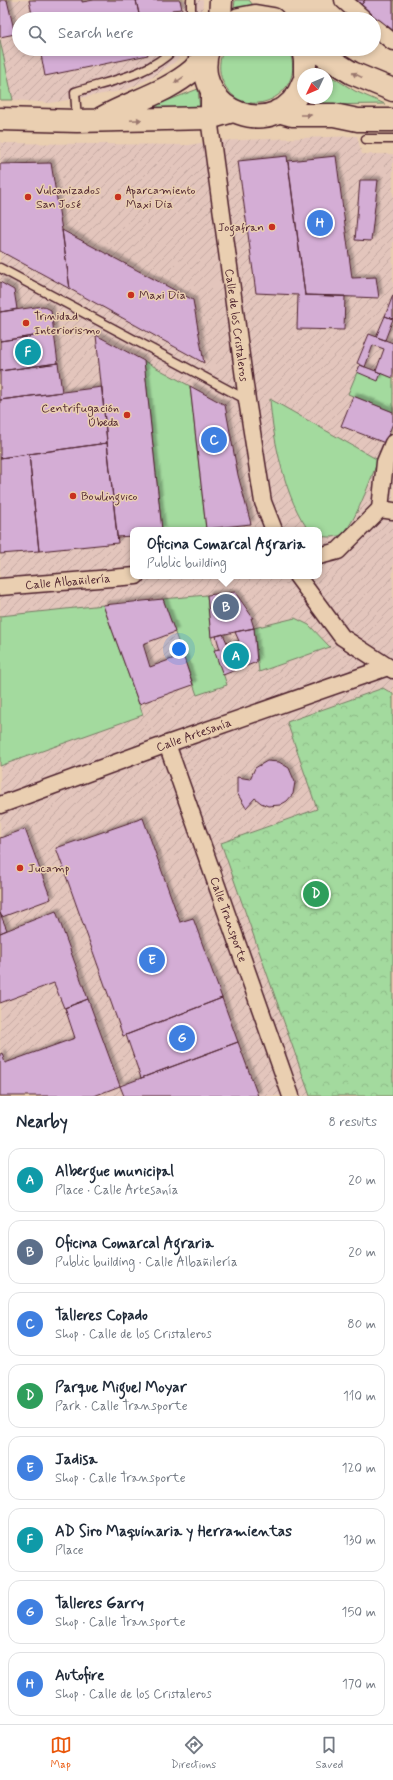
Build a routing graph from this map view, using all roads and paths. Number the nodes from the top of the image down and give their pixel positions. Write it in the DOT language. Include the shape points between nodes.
graph roads {
  1 [pos="191,0"];
  2 [pos="221,0"];
  3 [pos="343,0"];
  4 [pos="191,12"];
  5 [pos="220,12"];
  6 [pos="356,12"];
  7 [pos="381,33"];
  8 [pos="393,42"];
  9 [pos="166,56"];
  10 [pos="204,56"];
  11 [pos="208,56"];
  12 [pos="304,56"];
  13 [pos="324,56"];
  14 [pos="305,68"];
  15 [pos="209,84"];
  16 [pos="393,90"];
  17 [pos="297,94"];
  18 [pos="393,110"];
  19 [pos="233,111"];
  20 [pos="278,111"];
  21 [pos="334,115"];
  22 [pos="209,118"];
  23 [pos="0,119"];
  24 [pos="393,120"];
  25 [pos="87,121"];
  26 [pos="366,139"];
  27 [pos="393,139"];
  28 [pos="0,268"];
  29 [pos="247,400"];
  30 [pos="393,443"];
  31 [pos="386,510"];
  32 [pos="273,527"];
  33 [pos="322,555"];
  34 [pos="130,576"];
  35 [pos="299,579"];
  36 [pos="0,587"];
  37 [pos="390,668"];
  38 [pos="167,744"];
  39 [pos="0,805"];
  40 [pos="291,1096"];
  1 -- 4 [label="lane"];
  2 -- 5 [label="main road"];
  3 -- 6 [label="street"];
  7 -- 8 [label="street"];
  9 -- 25 [label="lane" via="149,68 75,92"];
  10 -- 25 [label="main road, one-way" via="193,69 162,90"];
  11 -- 15 [label="main road" via="206,72"];
  12 -- 14 [label="main road"];
  16 -- 13 [label="main road, one-way" via="352,73"];
  15 -- 19 [label="main road" via="218,100"];
  15 -- 22 [label="street, Calle de los Cristaleros"];
  17 -- 20 [label="main road"];
  18 -- 21 [label="main road" via="348,111"];
  19 -- 20 [label="main road" via="251,116 269,115"];
  19 -- 22 [label="main road"];
  20 -- 21 [label="main road, one-way" via="292,115"];
  21 -- 24 [label="main road" via="358,120"];
  25 -- 22 [label="main road, one-way"];
  22 -- 29 [label="street, Calle de los Cristaleros"];
  23 -- 25 [label="main road"];
  26 -- 27 [label="lane"];
  28 -- 29 [label="lane"];
  29 -- 32 [label="street, Calle de los Cristaleros" via="263,502"];
  30 -- 31 [label="street" via="385,462"];
  31 -- 33 [label="street" via="338,551"];
  34 -- 36 [label="street, Calle Albañilería"];
  35 -- 37 [label="street" via="342,637"];
  37 -- 38 [label="street, Calle Artesanía"];
  38 -- 39 [label="street, Calle Artesanía"];
  38 -- 40 [label="street, Calle Transporte"];
}
